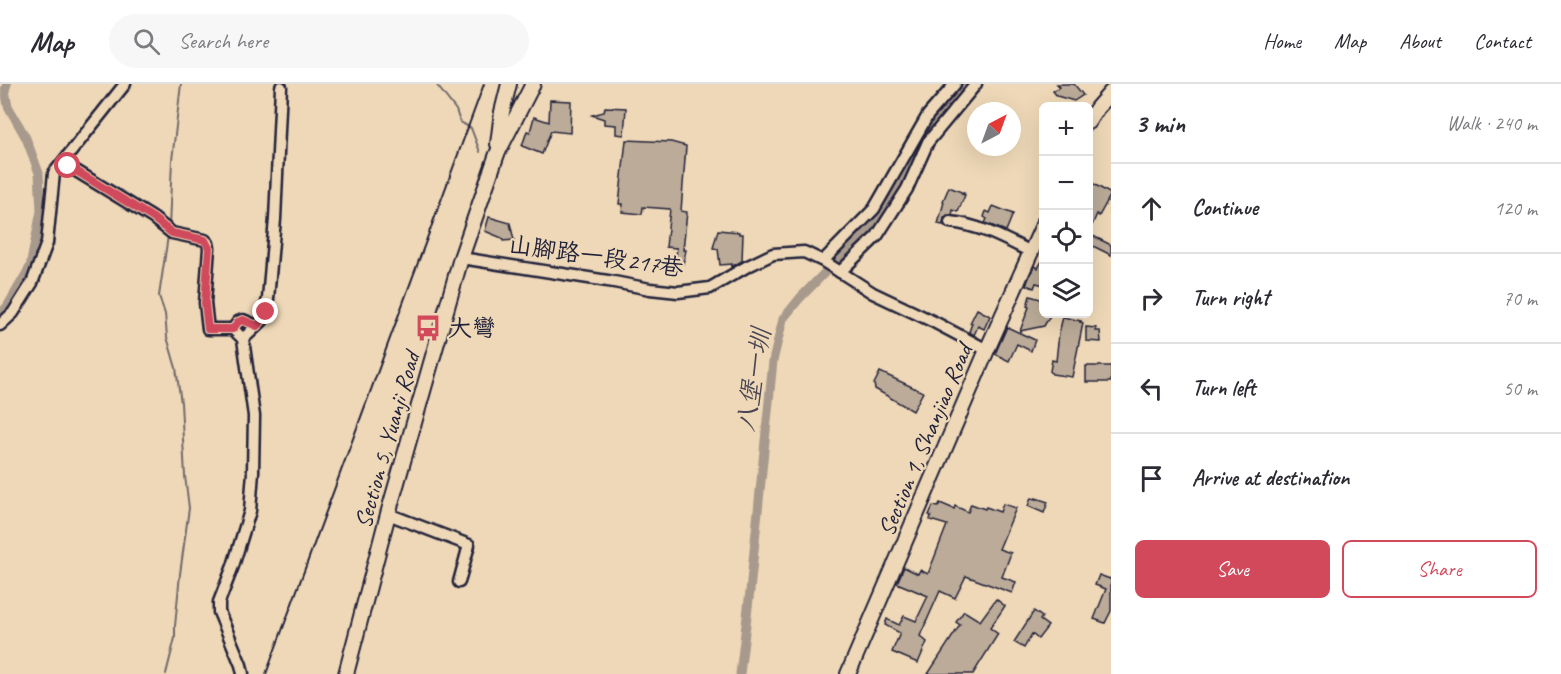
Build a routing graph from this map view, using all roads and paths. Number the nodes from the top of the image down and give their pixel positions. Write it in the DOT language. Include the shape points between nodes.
graph roads {
  1 [pos="125,84"];
  2 [pos="509,84"];
  3 [pos="533,84"];
  4 [pos="955,84"];
  5 [pos="976,84"];
  6 [pos="281,87"];
  7 [pos="525,90"];
  8 [pos="1109,94"];
  9 [pos="1093,115"];
  10 [pos="497,154"];
  11 [pos="61,165"];
  12 [pos="950,222"];
  13 [pos="1039,235"];
  14 [pos="1031,252"];
  15 [pos="461,258"];
  16 [pos="823,261"];
  17 [pos="838,270"];
  18 [pos="0,325"];
  19 [pos="257,326"];
  20 [pos="233,329"];
  21 [pos="243,339"];
  22 [pos="987,350"];
  23 [pos="388,514"];
  24 [pos="459,582"];
  25 [pos="243,674"];
  26 [pos="346,674"];
  27 [pos="848,674"];
  1 -- 11 [label="lane"];
  2 -- 10 [label="main road"];
  3 -- 7 [label="main road"];
  4 -- 16 [label="lane" via="928,115 874,209"];
  5 -- 17 [label="lane" via="928,142 908,189 877,236"];
  6 -- 19 [label="lane" via="268,299"];
  7 -- 10 [label="main road"];
  8 -- 9 [label="main road"];
  10 -- 15 [label="main road, Section 5, Yuanji Road"];
  11 -- 18 [label="lane" via="54,173 47,243 32,283 13,313"];
  11 -- 20 [label="lane" via="172,233 205,240 209,248 205,303 208,329"];
  12 -- 14 [label="lane" via="993,233"];
  13 -- 14 [label="main road, Section 1, Shanjiao Road"];
  14 -- 22 [label="main road, Section 1, Shanjiao Road"];
  15 -- 16 [label="lane, 山腳路一段217巷" via="678,292 710,288 774,254 804,252"];
  15 -- 23 [label="main road, Section 5, Yuanji Road"];
  16 -- 17 [label="lane, 山腳路一段217巷"];
  17 -- 22 [label="lane" via="873,293"];
  19 -- 20 [label="lane" via="243,320"];
  19 -- 21 [label="lane"];
  20 -- 21 [label="lane"];
  21 -- 25 [label="lane" via="254,416 250,511 219,612"];
  22 -- 27 [label="main road, Section 1, Shanjiao Road"];
  23 -- 24 [label="lane" via="469,546"];
  23 -- 26 [label="main road, Section 5, Yuanji Road"];
}
